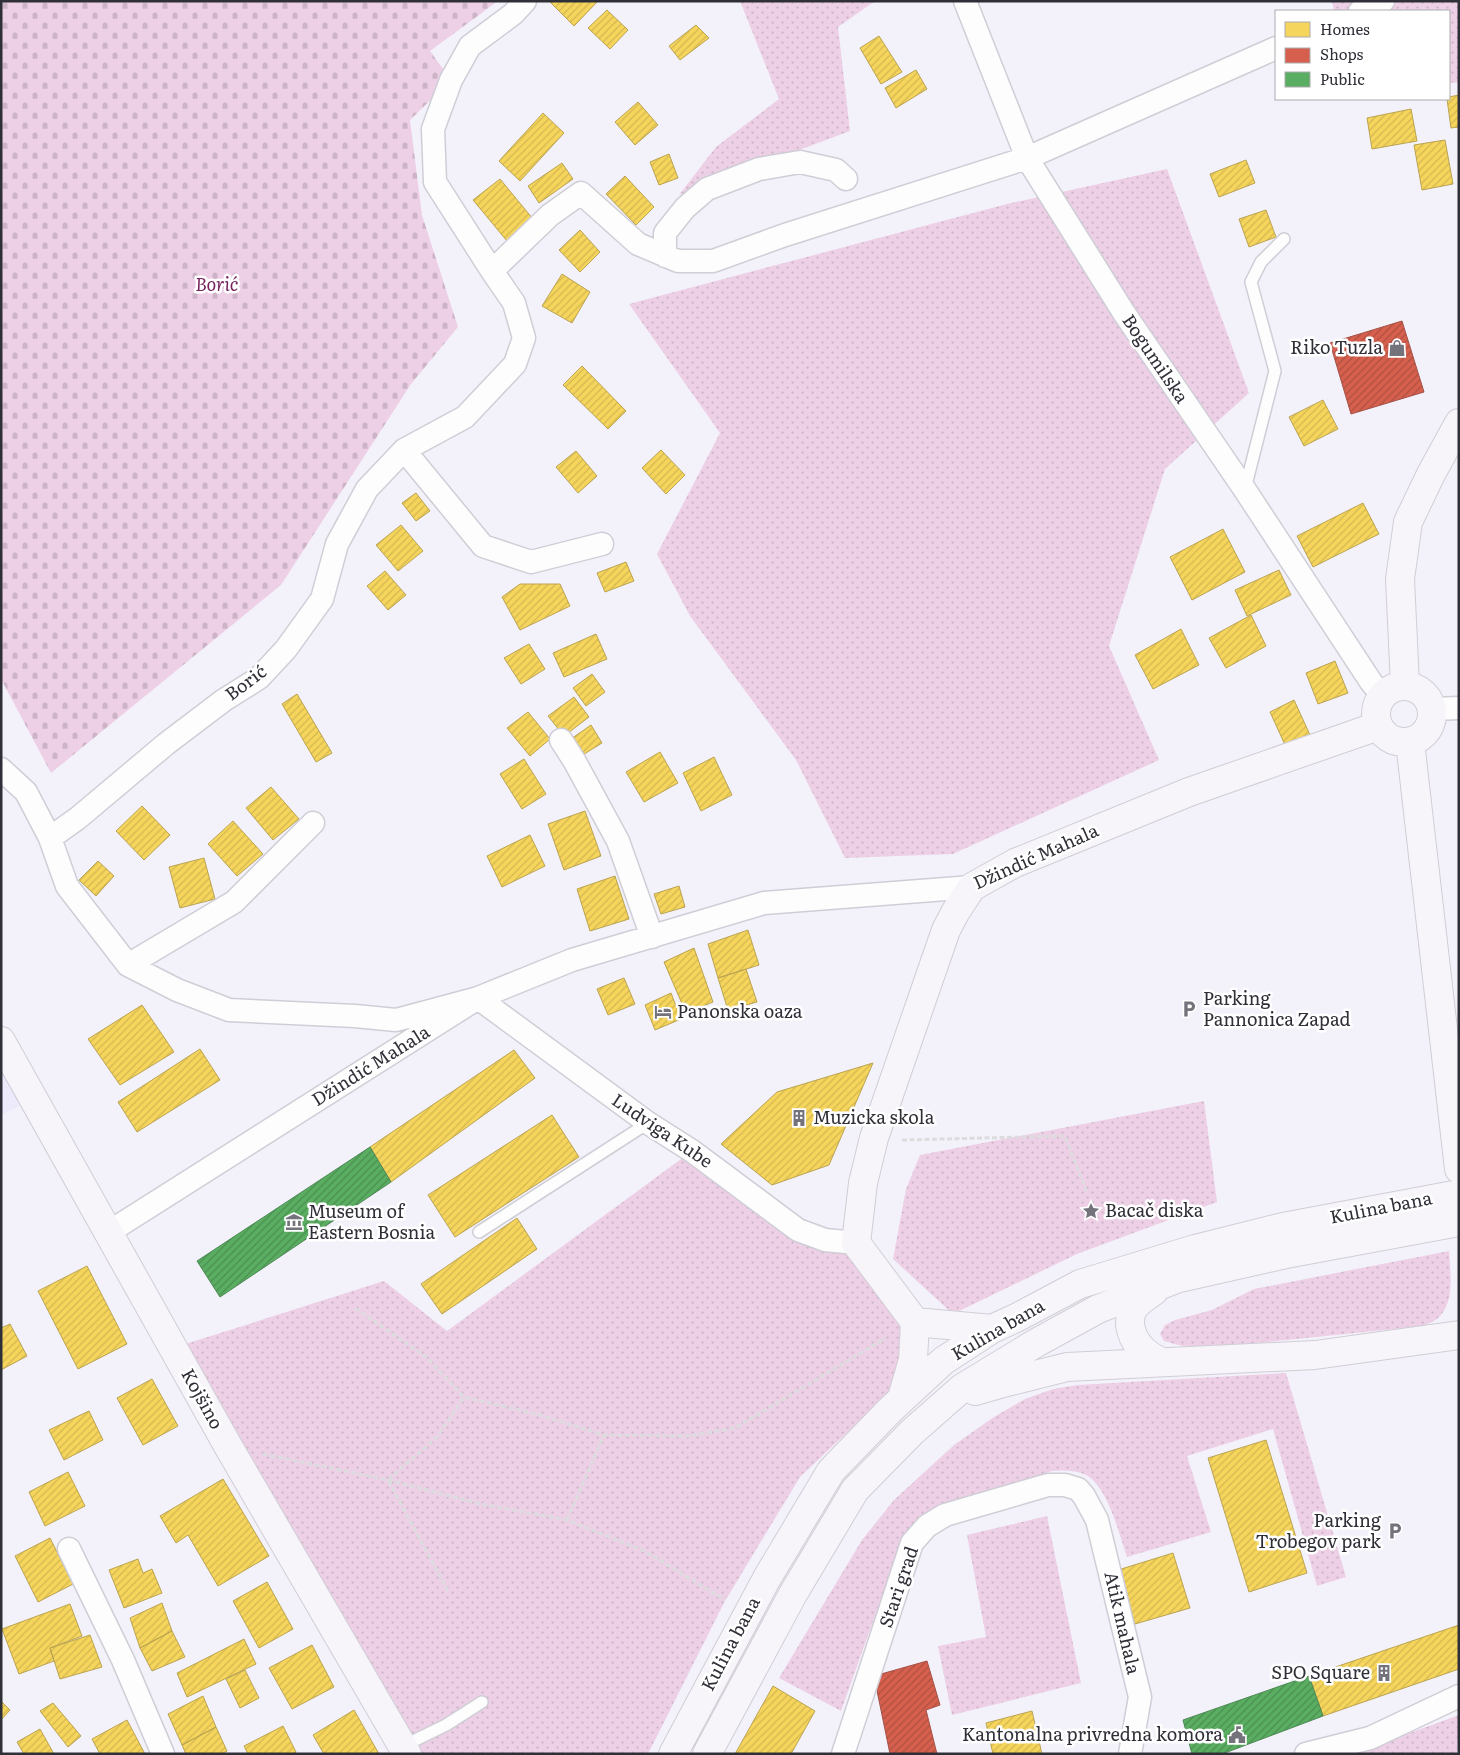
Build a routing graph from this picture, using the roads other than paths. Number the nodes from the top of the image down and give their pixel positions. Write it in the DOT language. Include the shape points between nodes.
graph roads {
  1 [pos="526,1"];
  2 [pos="965,1"];
  3 [pos="1383,1"];
  4 [pos="1362,10"];
  5 [pos="1275,48"];
  6 [pos="1027,158"];
  7 [pos="846,179"];
  8 [pos="1284,239"];
  9 [pos="665,256"];
  10 [pos="492,271"];
  11 [pos="1459,423"];
  12 [pos="404,450"];
  13 [pos="1245,490"];
  14 [pos="602,544"];
  15 [pos="1394,690"];
  16 [pos="1446,709"];
  17 [pos="1378,726"];
  18 [pos="561,740"];
  19 [pos="1410,742"];
  20 [pos="1,769"];
  21 [pos="313,823"];
  22 [pos="50,838"];
  23 [pos="972,887"];
  24 [pos="652,938"];
  25 [pos="128,965"];
  26 [pos="478,998"];
  27 [pos="1,1041"];
  28 [pos="648,1123"];
  29 [pos="1457,1157"];
  30 [pos="1459,1194"];
  31 [pos="1459,1222"];
  32 [pos="109,1232"];
  33 [pos="479,1232"];
  34 [pos="856,1243"];
  35 [pos="1179,1278"];
  36 [pos="915,1322"];
  37 [pos="992,1329"];
  38 [pos="1459,1335"];
  39 [pos="1162,1362"];
  40 [pos="901,1400"];
  41 [pos="948,1400"];
  42 [pos="1084,1496"];
  43 [pos="69,1549"];
  44 [pos="1459,1696"];
  45 [pos="482,1702"];
  46 [pos="405,1750"];
  47 [pos="163,1754"];
  48 [pos="673,1754"];
  49 [pos="707,1754"];
  50 [pos="843,1754"];
  51 [pos="1130,1754"];
  52 [pos="1306,1754"];
  1 -- 10 [label="street, Borić" via="470,46 451,80 433,129 436,182"];
  2 -- 6 [label="street, Bogumilska"];
  3 -- 4 [label="street"];
  5 -- 6 [label="street"];
  6 -- 9 [label="street" via="713,260 678,261"];
  6 -- 13 [label="street, Bogumilska" via="1124,313"];
  7 -- 9 [label="street" via="836,170 800,162 759,169 707,189 685,208 665,233"];
  8 -- 13 [label="lane" via="1262,262 1251,282 1275,371"];
  9 -- 10 [label="street" via="638,244 581,193 550,215"];
  10 -- 12 [label="street, Borić" via="514,303 524,338 515,364 465,417"];
  11 -- 15 [label="street" via="1408,522 1400,579"];
  12 -- 14 [label="street" via="483,546 531,562"];
  12 -- 22 [label="street, Borić" via="367,489 338,544 322,599 286,649 259,678 166,744"];
  13 -- 15 [label="street, Bogumilska" via="1371,682"];
  15 -- 16 [label="street" via="1416,688"];
  15 -- 17 [label="street" via="1378,703"];
  16 -- 19 [label="street" via="1432,719 1423,736"];
  17 -- 19 [label="street" via="1396,742"];
  17 -- 23 [label="street, Džindić Mahala" via="1189,792 1016,862"];
  18 -- 24 [label="street" via="618,841"];
  19 -- 29 [label="street"];
  20 -- 22 [label="street" via="26,792"];
  21 -- 25 [label="street" via="234,902"];
  22 -- 25 [label="street" via="67,886"];
  23 -- 24 [label="street, Džindić Mahala" via="764,903"];
  23 -- 34 [label="street" via="946,930 874,1138"];
  24 -- 26 [label="street, Džindić Mahala" via="572,960"];
  25 -- 26 [label="street" via="229,1010 396,1020"];
  26 -- 28 [label="street, Ludviga Kube"];
  26 -- 32 [label="street, Džindić Mahala"];
  27 -- 32 [label="street, Kojšino"];
  28 -- 33 [label="lane"];
  28 -- 34 [label="street, Ludviga Kube" via="692,1150 798,1230 824,1240"];
  30 -- 37 [label="street, Kulina bana" via="1283,1227 1195,1249 1080,1284"];
  31 -- 35 [label="street, Kulina bana" via="1286,1254"];
  32 -- 46 [label="street, Kojšino" via="228,1446"];
  34 -- 36 [label="street"];
  35 -- 39 [label="street" via="1140,1302 1132,1310 1130,1319 1132,1334 1139,1347"];
  35 -- 41 [label="street, Kulina bana" via="1098,1309 1036,1343"];
  36 -- 37 [label="street"];
  36 -- 40 [label="street" via="913,1360"];
  37 -- 40 [label="street, Kulina bana" via="943,1361"];
  38 -- 39 [label="street" via="1315,1356"];
  39 -- 41 [label="street" via="1066,1367"];
  40 -- 48 [label="street, Kulina bana" via="831,1471 767,1578"];
  41 -- 49 [label="street, Kulina bana" via="855,1490 793,1594"];
  42 -- 50 [label="street, Stari grad" via="1078,1489 1065,1485 1048,1486 946,1515 927,1526 912,1543"];
  42 -- 51 [label="street, Atik mahala" via="1097,1520 1140,1697"];
  43 -- 47 [label="street" via="123,1660"];
  44 -- 52 [label="street" via="1370,1738"];
  45 -- 46 [label="lane"];
}
